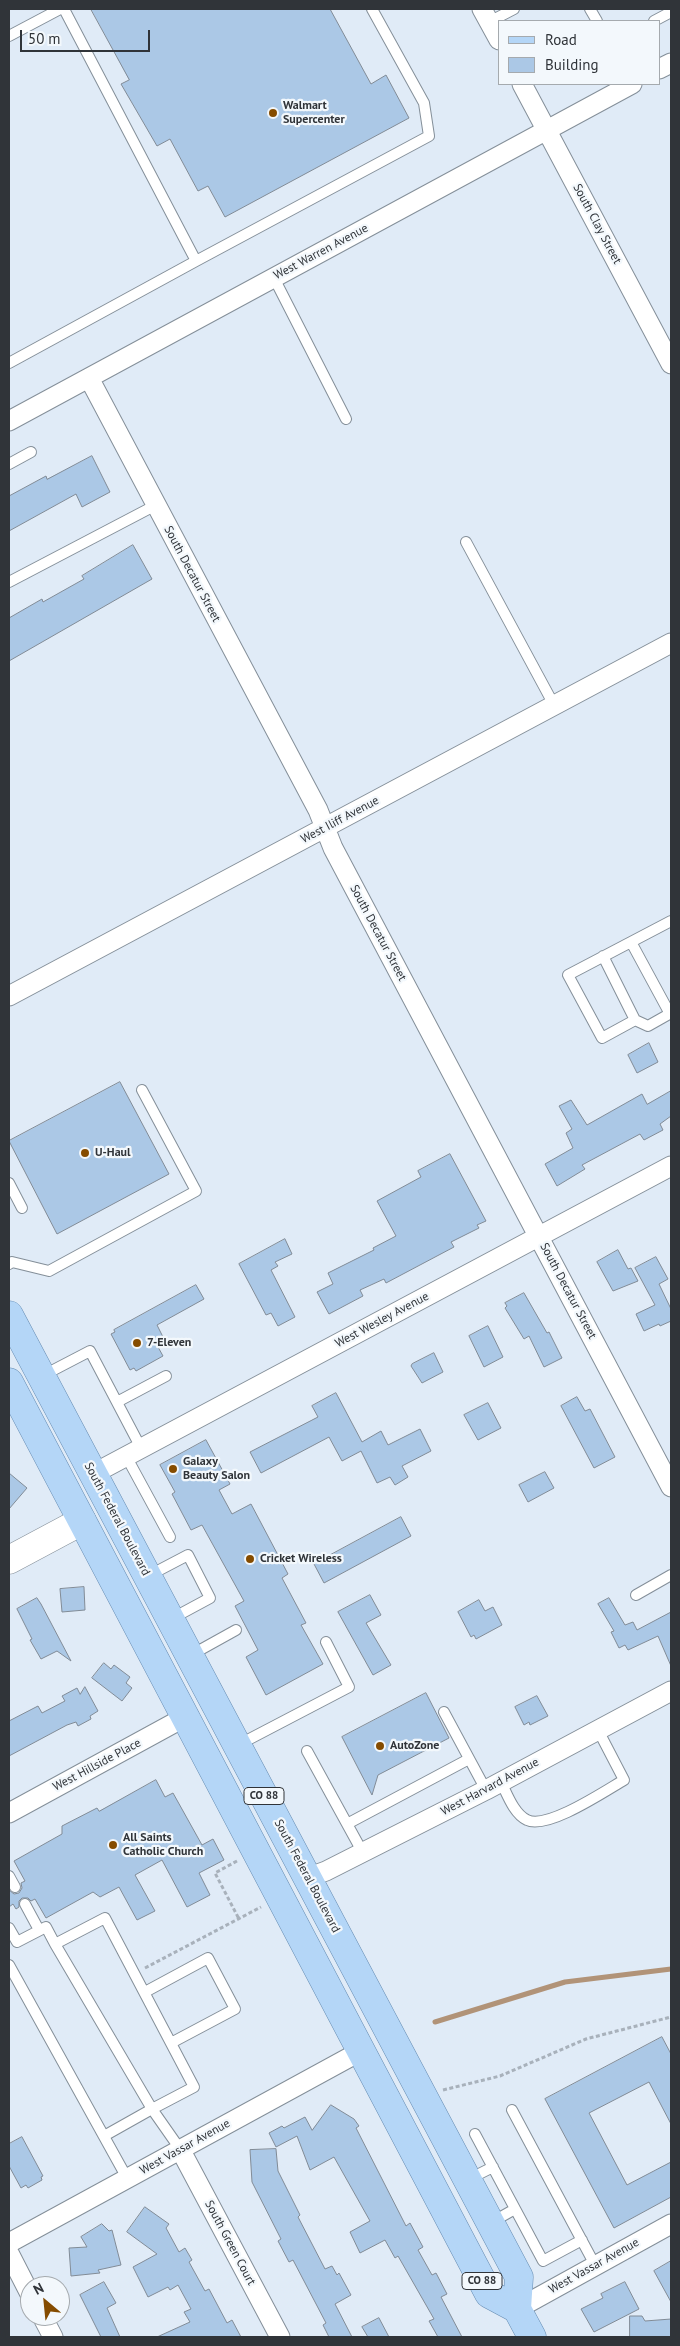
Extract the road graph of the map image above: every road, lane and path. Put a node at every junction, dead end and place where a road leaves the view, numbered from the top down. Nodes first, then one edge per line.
1 (60, 9) edge
2 (64, 9) edge
3 (372, 9) edge
4 (514, 9) edge
5 (590, 9) edge
6 (671, 12) edge
7 (486, 15) edge
8 (596, 20) edge
9 (656, 20) edge
10 (9, 36) edge
11 (498, 38) edge
12 (671, 63) edge
13 (660, 69) edge
14 (523, 85) edge
15 (630, 85) edge
16 (546, 130) junction
17 (196, 261) junction
18 (274, 278) junction
19 (9, 363) edge
20 (671, 364) edge
21 (89, 378) junction
22 (346, 419) dead end
23 (9, 421) edge
24 (31, 452) dead end
25 (9, 464) edge
26 (156, 505) junction
27 (466, 542) dead end
28 (9, 582) edge
29 (671, 643) edge
30 (554, 705) junction
31 (325, 828) junction
32 (671, 921) edge
33 (632, 942) junction
34 (603, 956) junction
35 (9, 996) edge
36 (671, 1013) edge
37 (635, 1020) junction
38 (142, 1090) dead end
39 (671, 1166) edge
40 (9, 1183) edge
41 (22, 1208) dead end
42 (539, 1237) junction
43 (9, 1264) edge
44 (9, 1315) edge
45 (9, 1355) edge
46 (41, 1376) junction
47 (166, 1376) dead end
48 (9, 1384) edge
49 (117, 1402) junction
50 (134, 1452) junction
51 (93, 1474) junction
52 (671, 1487) edge
53 (82, 1521) junction
54 (170, 1537) dead end
55 (9, 1560) edge
56 (147, 1576) junction
57 (671, 1576) edge
58 (636, 1595) dead end
59 (170, 1619) junction
60 (236, 1630) dead end
61 (326, 1642) dead end
62 (187, 1651) junction
63 (671, 1691) edge
64 (444, 1712) dead end
65 (185, 1717) junction
66 (598, 1730) junction
67 (237, 1745) junction
68 (308, 1751) dead end
69 (469, 1759) junction
70 (494, 1786) junction
71 (224, 1790) junction
72 (9, 1813) edge
73 (347, 1824) junction
74 (363, 1853) junction
75 (242, 1859) dead end
76 (9, 1876) edge
77 (307, 1878) junction
78 (15, 1887) dead end
79 (280, 1897) junction
80 (24, 1904) dead end
81 (239, 1919) junction
82 (9, 1928) edge
83 (39, 1930) junction
84 (13, 1944) edge
85 (56, 1944) junction
86 (9, 1965) edge
87 (135, 1973) junction
88 (145, 1992) junction
89 (671, 2017) edge
90 (171, 2043) junction
91 (361, 2051) junction
92 (440, 2091) dead end
93 (152, 2109) junction
94 (512, 2110) dead end
95 (475, 2134) dead end
96 (104, 2136) junction
97 (180, 2149) junction
98 (493, 2167) junction
99 (127, 2178) junction
100 (466, 2178) junction
101 (515, 2209) junction
102 (490, 2223) junction
103 (671, 2224) edge
104 (582, 2240) junction
105 (9, 2243) edge
106 (9, 2253) edge
107 (595, 2265) junction
108 (21, 2276) edge
109 (518, 2309) junction
110 (280, 2337) edge
111 (532, 2337) edge

1 - 10 lane
2 - 17 lane
3 - 17 lane
4 - 7 lane
5 - 8 lane
6 - 9 lane
7 - 11 street
12 - 13 street
14 - 16 street, South Clay Street
15 - 16 street, West Warren Avenue
16 - 18 street, West Warren Avenue
16 - 20 street, South Clay Street
17 - 19 lane
18 - 21 street, West Warren Avenue
18 - 22 lane
21 - 23 street, West Warren Avenue
21 - 26 street, South Decatur Street
24 - 25 lane
26 - 28 lane
26 - 31 street, South Decatur Street
27 - 30 lane
29 - 30 street, West Iliff Avenue
30 - 31 street, West Iliff Avenue
31 - 35 street, West Iliff Avenue
31 - 42 street, South Decatur Street
32 - 33 lane
33 - 34 lane
33 - 36 lane
34 - 37 lane
34 - 37 lane
36 - 37 lane
38 - 43 lane
39 - 42 street, West Wesley Avenue
40 - 41 lane
42 - 50 street, West Wesley Avenue
42 - 52 street, South Decatur Street
44 - 46 main road, South Federal Boulevard / CO 88
45 - 51 main road
46 - 49 lane
46 - 51 main road, South Federal Boulevard / CO 88
47 - 49 lane
48 - 53 main road, CO 88
49 - 50 lane
50 - 51 street, West Wesley Avenue
50 - 54 lane
51 - 56 main road, South Federal Boulevard / CO 88
53 - 55 street
53 - 62 main road
53 - 65 main road, CO 88
56 - 59 main road, South Federal Boulevard / CO 88
56 - 59 lane
57 - 58 lane
59 - 62 main road, South Federal Boulevard / CO 88
60 - 62 lane
61 - 67 lane
62 - 67 main road, South Federal Boulevard / CO 88
63 - 66 street, West Harvard Avenue
64 - 69 lane
65 - 71 main road, CO 88
65 - 72 street, West Hillside Place
66 - 70 street, West Harvard Avenue
66 - 70 lane
67 - 77 main road, South Federal Boulevard / CO 88
68 - 73 lane
69 - 70 lane
69 - 73 lane
70 - 74 street, West Harvard Avenue
71 - 77 main road
71 - 79 main road, CO 88
73 - 74 lane
74 - 77 street, West Harvard Avenue
75 - 81 path
76 - 78 lane
77 - 100 main road, South Federal Boulevard / CO 88
79 - 81 path
79 - 91 main road, CO 88
80 - 83 lane
81 - 87 path
82 - 84 lane
83 - 84 lane
83 - 85 lane
85 - 87 lane
85 - 93 lane
86 - 96 lane
87 - 88 lane
88 - 90 lane
88 - 90 lane
89 - 92 path
90 - 93 lane
91 - 97 street, West Vassar Avenue
91 - 100 main road
91 - 109 main road, CO 88
93 - 96 lane
93 - 97 lane
94 - 104 lane
95 - 98 lane
96 - 99 lane
97 - 99 street, West Vassar Avenue
97 - 110 street, South Green Court
98 - 100 lane
98 - 101 lane
99 - 105 street, West Vassar Avenue
100 - 102 main road, South Federal Boulevard / CO 88
101 - 102 lane
101 - 104 lane
102 - 109 main road, South Federal Boulevard / CO 88
103 - 107 street, West Vassar Avenue
104 - 107 lane
106 - 108 street
107 - 109 street, West Vassar Avenue
109 - 111 main road, South Federal Boulevard / CO 88

